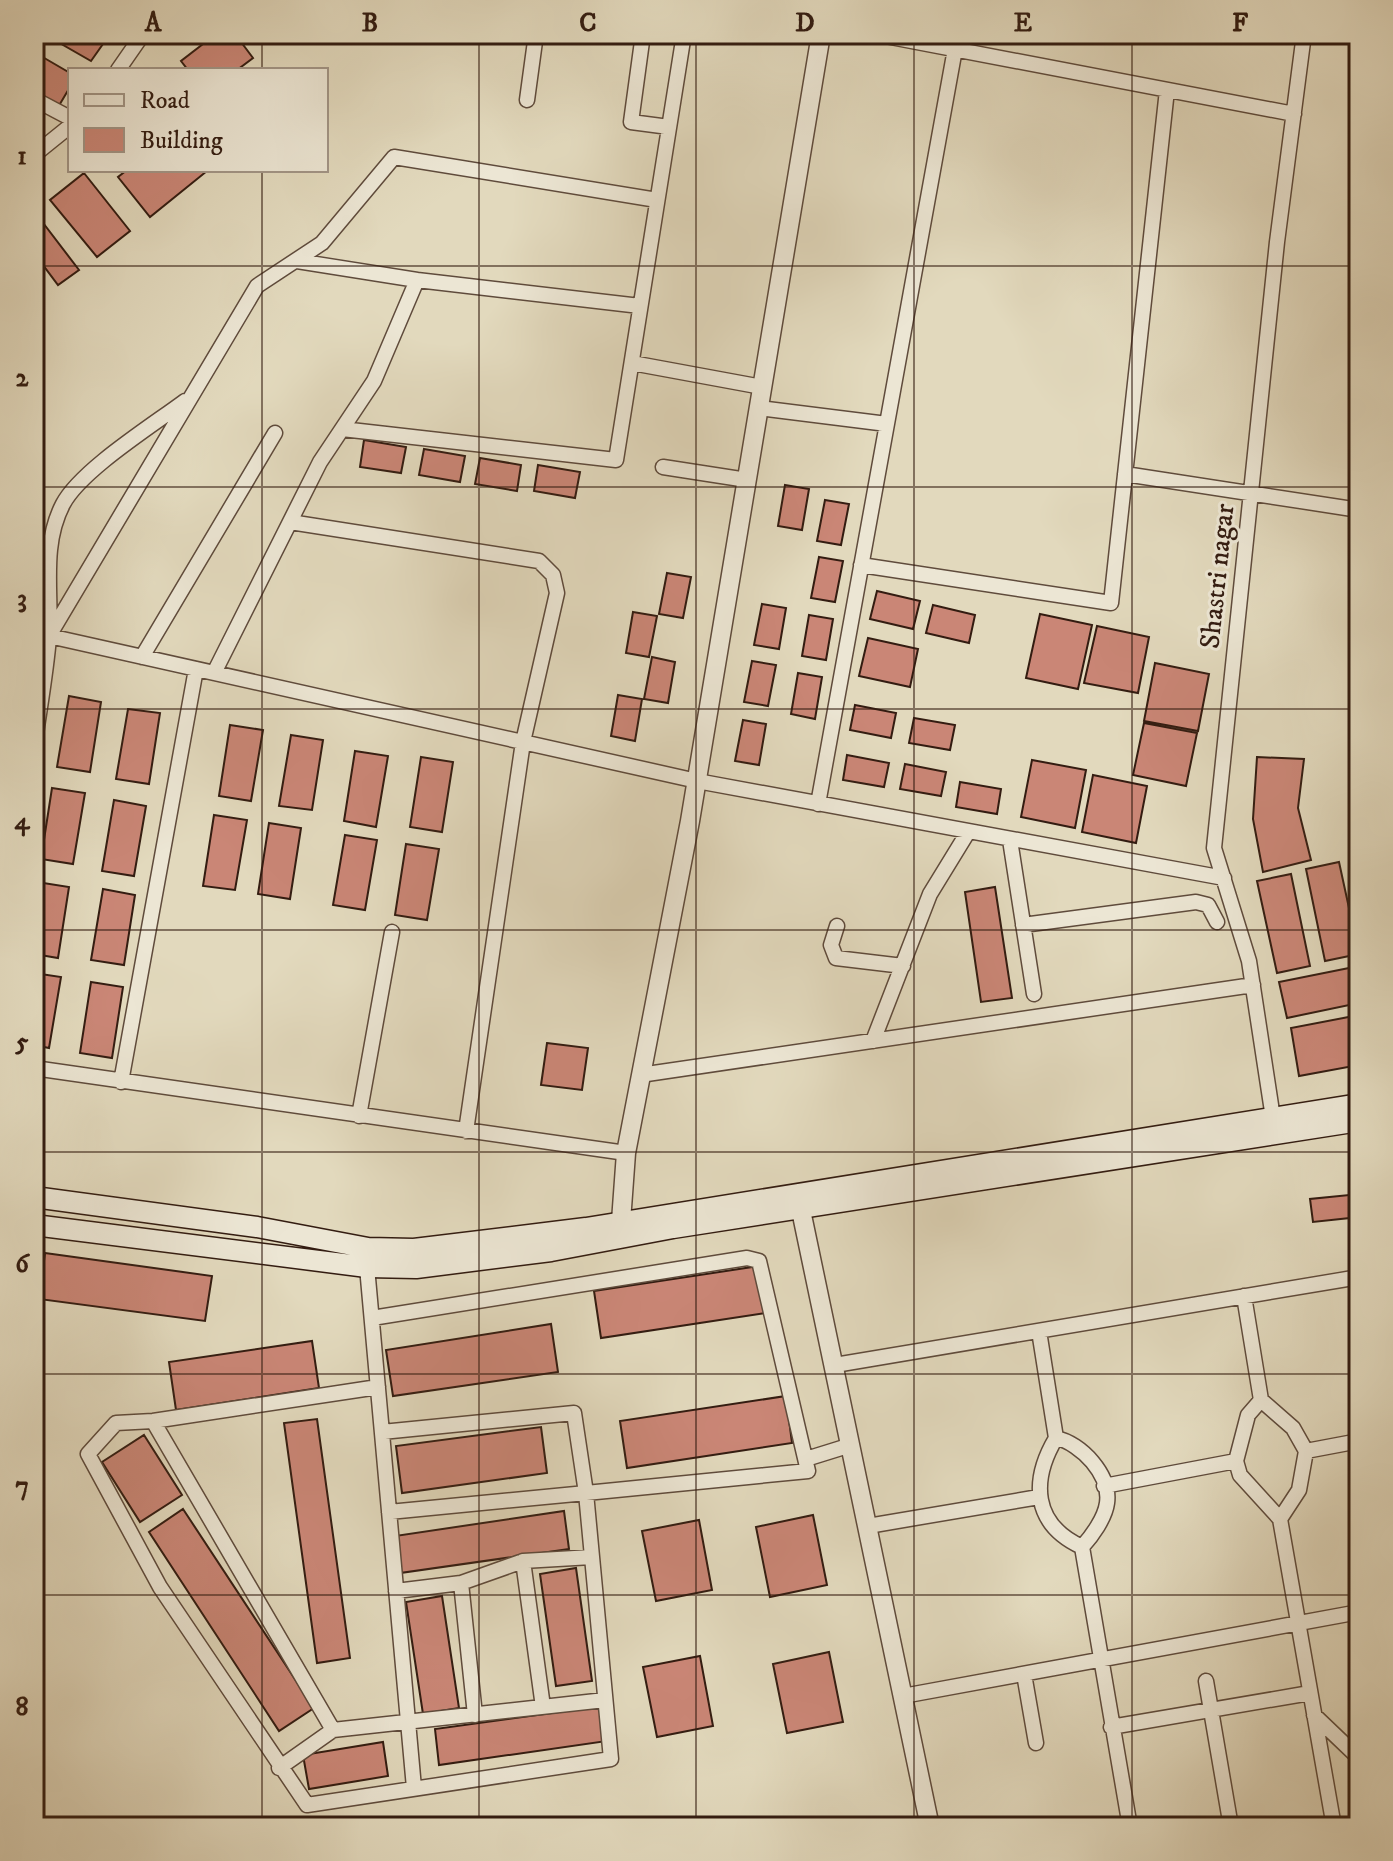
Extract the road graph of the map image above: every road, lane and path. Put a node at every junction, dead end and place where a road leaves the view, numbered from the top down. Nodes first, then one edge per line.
1 (143, 34) edge
2 (536, 34) edge
3 (643, 34) edge
4 (684, 34) edge
5 (821, 34) edge
6 (875, 34) edge
7 (1304, 34) edge
8 (955, 49) junction
9 (119, 68) edge
10 (1167, 90) junction
11 (34, 99) edge
12 (527, 100) dead end
13 (1294, 114) junction
14 (68, 117) edge
15 (669, 127) junction
16 (68, 128) edge
17 (34, 155) edge
18 (657, 200) junction
19 (297, 261) junction
20 (417, 280) junction
21 (640, 306) junction
22 (632, 363) junction
23 (762, 387) junction
24 (191, 396) junction
25 (759, 408) junction
26 (887, 424) junction
27 (342, 429) junction
28 (275, 433) dead end
29 (663, 467) dead end
30 (1125, 474) junction
31 (747, 480) junction
32 (1251, 491) junction
33 (1359, 510) edge
34 (290, 522) junction
35 (861, 565) junction
36 (49, 636) junction
37 (142, 657) junction
38 (196, 669) junction
39 (214, 673) junction
40 (1359, 720) edge
41 (1359, 738) edge
42 (523, 742) junction
43 (34, 748) edge
44 (697, 781) junction
45 (818, 804) junction
46 (968, 832) junction
47 (1010, 840) junction
48 (1224, 878) junction
49 (1217, 922) dead end
50 (1023, 925) junction
51 (837, 926) dead end
52 (392, 932) dead end
53 (903, 966) junction
54 (1253, 985) junction
55 (1034, 994) dead end
56 (873, 1041) junction
57 (34, 1068) edge
58 (640, 1075) junction
59 (121, 1082) junction
60 (1359, 1104) edge
61 (359, 1116) junction
62 (1273, 1118) junction
63 (1359, 1121) edge
64 (466, 1131) junction
65 (626, 1153) junction
66 (34, 1197) edge
67 (800, 1202) junction
68 (34, 1225) edge
69 (620, 1230) junction
70 (367, 1267) junction
71 (1359, 1277) edge
72 (1244, 1296) junction
73 (372, 1318) junction
74 (1039, 1331) junction
75 (835, 1365) junction
76 (378, 1387) junction
77 (1261, 1400) junction
78 (153, 1421) junction
79 (382, 1432) junction
80 (1056, 1438) junction
81 (1359, 1441) edge
82 (851, 1445) junction
83 (1306, 1451) junction
84 (806, 1459) junction
85 (1236, 1461) junction
86 (1104, 1486) junction
87 (586, 1493) junction
88 (1039, 1497) junction
89 (389, 1512) junction
90 (1280, 1519) junction
91 (868, 1526) junction
92 (1082, 1547) junction
93 (592, 1557) junction
94 (523, 1561) junction
95 (461, 1583) junction
96 (396, 1591) junction
97 (1359, 1612) edge
98 (1297, 1623) junction
99 (1102, 1660) junction
100 (1024, 1674) junction
101 (1206, 1681) dead end
102 (1310, 1693) junction
103 (903, 1696) junction
104 (605, 1700) junction
105 (543, 1707) junction
106 (1210, 1708) junction
107 (475, 1715) junction
108 (1314, 1715) junction
109 (408, 1722) junction
110 (1111, 1727) junction
111 (333, 1730) junction
112 (1036, 1743) dead end
113 (1359, 1758) edge
114 (279, 1768) junction
115 (414, 1788) junction
116 (930, 1827) edge
117 (1130, 1827) edge
118 (1231, 1827) edge
119 (1334, 1827) edge

1 - 9 street
2 - 12 street
3 - 15 street
4 - 15 street
5 - 23 street
6 - 8 street
7 - 13 street, Shastri nagar
8 - 10 street
8 - 26 street
10 - 13 street
10 - 30 street
11 - 14 street
13 - 32 street, Shastri nagar
15 - 18 street
16 - 17 street
18 - 19 street
18 - 21 street
19 - 20 street
19 - 24 street
20 - 21 street
20 - 27 street
21 - 22 street
22 - 23 street
22 - 27 street
23 - 25 street
24 - 36 street
24 - 36 street
25 - 26 street
25 - 31 street
26 - 35 street
27 - 34 street
28 - 37 street
29 - 31 street
30 - 32 street
30 - 35 street
31 - 44 street
32 - 33 street
32 - 48 street, Shastri nagar
34 - 39 street
34 - 42 street
35 - 45 street
36 - 37 street
36 - 43 street
37 - 38 street
38 - 39 street
38 - 59 street
39 - 42 street
40 - 41 street
42 - 44 street
42 - 64 street
44 - 45 street
44 - 58 street
45 - 46 street
46 - 47 street
46 - 53 street
47 - 48 street
47 - 50 street
48 - 54 street, Shastri nagar
49 - 50 street
50 - 55 street
51 - 53 street
52 - 61 street
53 - 56 street
54 - 56 street
54 - 62 street, Shastri nagar
56 - 58 street
57 - 59 street
58 - 65 street
59 - 61 street
60 - 62 main road
61 - 64 street
62 - 67 main road
63 - 67 main road
64 - 65 street
65 - 69 street
66 - 69 main road
67 - 69 main road
67 - 75 street
68 - 70 main road
69 - 70 main road
70 - 73 street
71 - 72 street
72 - 74 street
72 - 77 street
73 - 76 street
73 - 84 street
74 - 75 street
74 - 80 street
75 - 82 street
76 - 78 street
76 - 79 street
77 - 83 street
77 - 85 street
78 - 111 street
78 - 114 street
79 - 87 street
79 - 89 street
80 - 86 street
80 - 88 street
81 - 83 street
82 - 84 street
82 - 91 street
83 - 90 street
84 - 87 street
85 - 86 street
85 - 90 street
86 - 92 street
87 - 89 street
87 - 93 street
88 - 91 street
88 - 92 street
89 - 96 street
90 - 98 street
91 - 103 street
92 - 99 street
93 - 94 street
93 - 104 street
94 - 95 street
94 - 105 street
95 - 96 street
95 - 107 street
96 - 109 street
97 - 98 street
98 - 99 street
98 - 102 street
99 - 100 street
99 - 110 street
100 - 103 street
100 - 112 street
101 - 106 street
102 - 106 street
102 - 108 street
103 - 116 street
104 - 105 street
104 - 115 street
105 - 107 street
106 - 110 street
106 - 118 street
107 - 109 street
108 - 113 street
108 - 119 street
109 - 111 street
109 - 115 street
110 - 117 street
111 - 114 street
114 - 115 street

